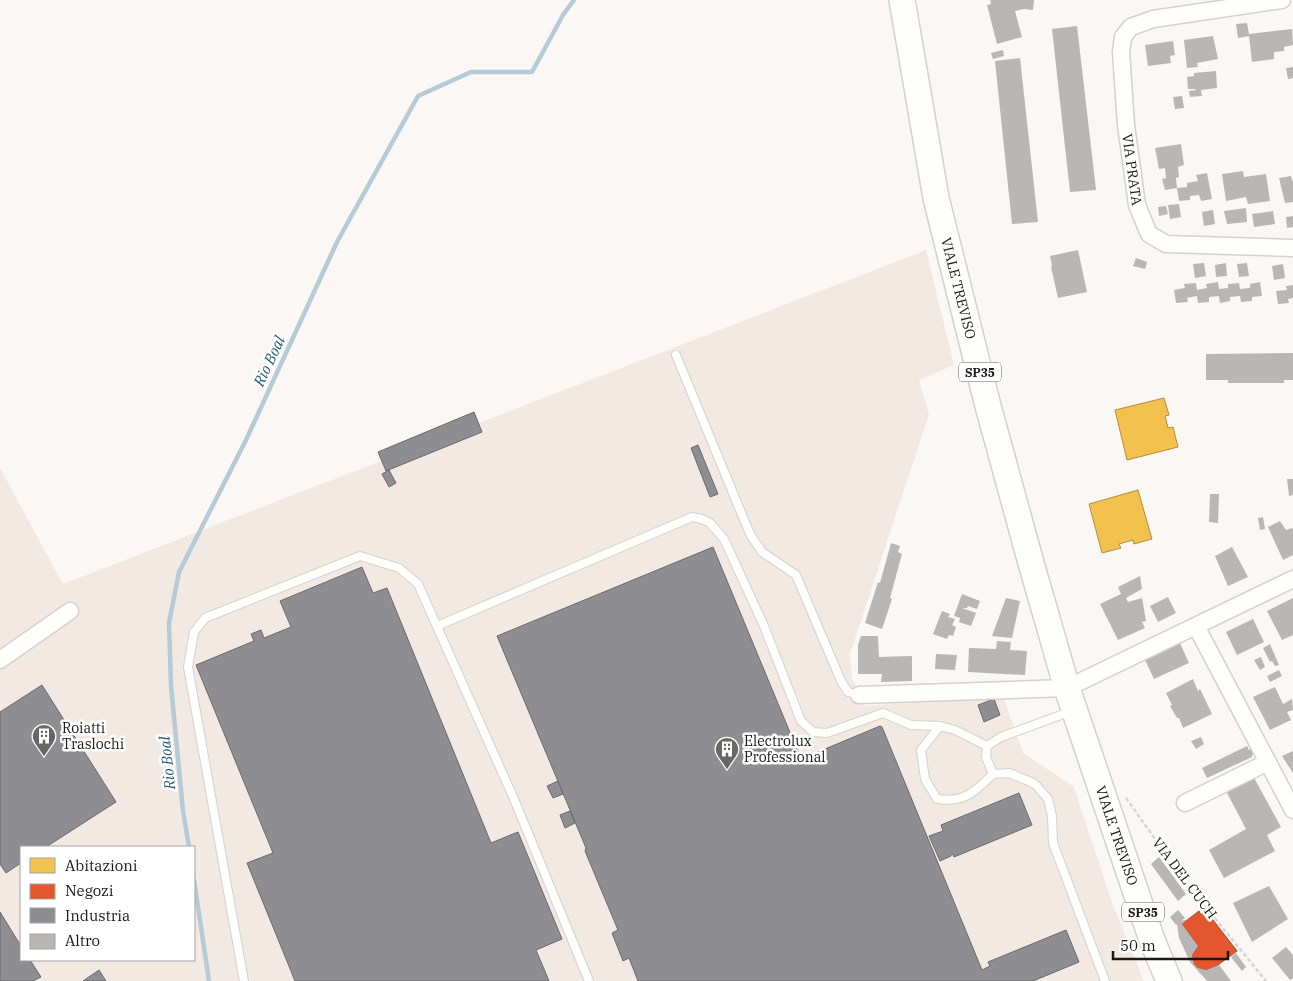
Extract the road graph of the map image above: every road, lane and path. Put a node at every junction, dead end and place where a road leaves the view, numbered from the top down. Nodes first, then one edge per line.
1 (902, 0) edge
2 (1282, 0) edge
3 (1196, 7) edge
4 (1293, 248) edge
5 (676, 355) dead end
6 (1293, 579) edge
7 (70, 611) dead end
8 (437, 626) junction
9 (1196, 626) junction
10 (0, 660) edge
11 (859, 694) joint
12 (1071, 699) junction
13 (940, 726) junction
14 (988, 746) junction
15 (1268, 762) junction
16 (993, 774) junction
17 (1101, 788) junction
18 (1185, 803) dead end
19 (1293, 810) edge
20 (244, 981) edge
21 (590, 981) edge
22 (1106, 981) edge
23 (1169, 981) edge
24 (1266, 981) edge

1 - 12 main road, VIALE TREVISO / SP35
2 - 3 street, VIA PRATA
3 - 4 street, VIA PRATA
5 - 11 lane
6 - 9 street
7 - 10 street
8 - 13 lane
8 - 20 lane
8 - 21 lane
9 - 12 street
9 - 15 street
11 - 12 street
12 - 14 lane
12 - 17 main road, VIALE TREVISO / SP35
13 - 14 lane
13 - 16 lane
14 - 16 lane
15 - 18 street
15 - 19 street
16 - 22 lane
17 - 23 main road, VIALE TREVISO / SP35
17 - 24 path, VIA DEL CUCH

